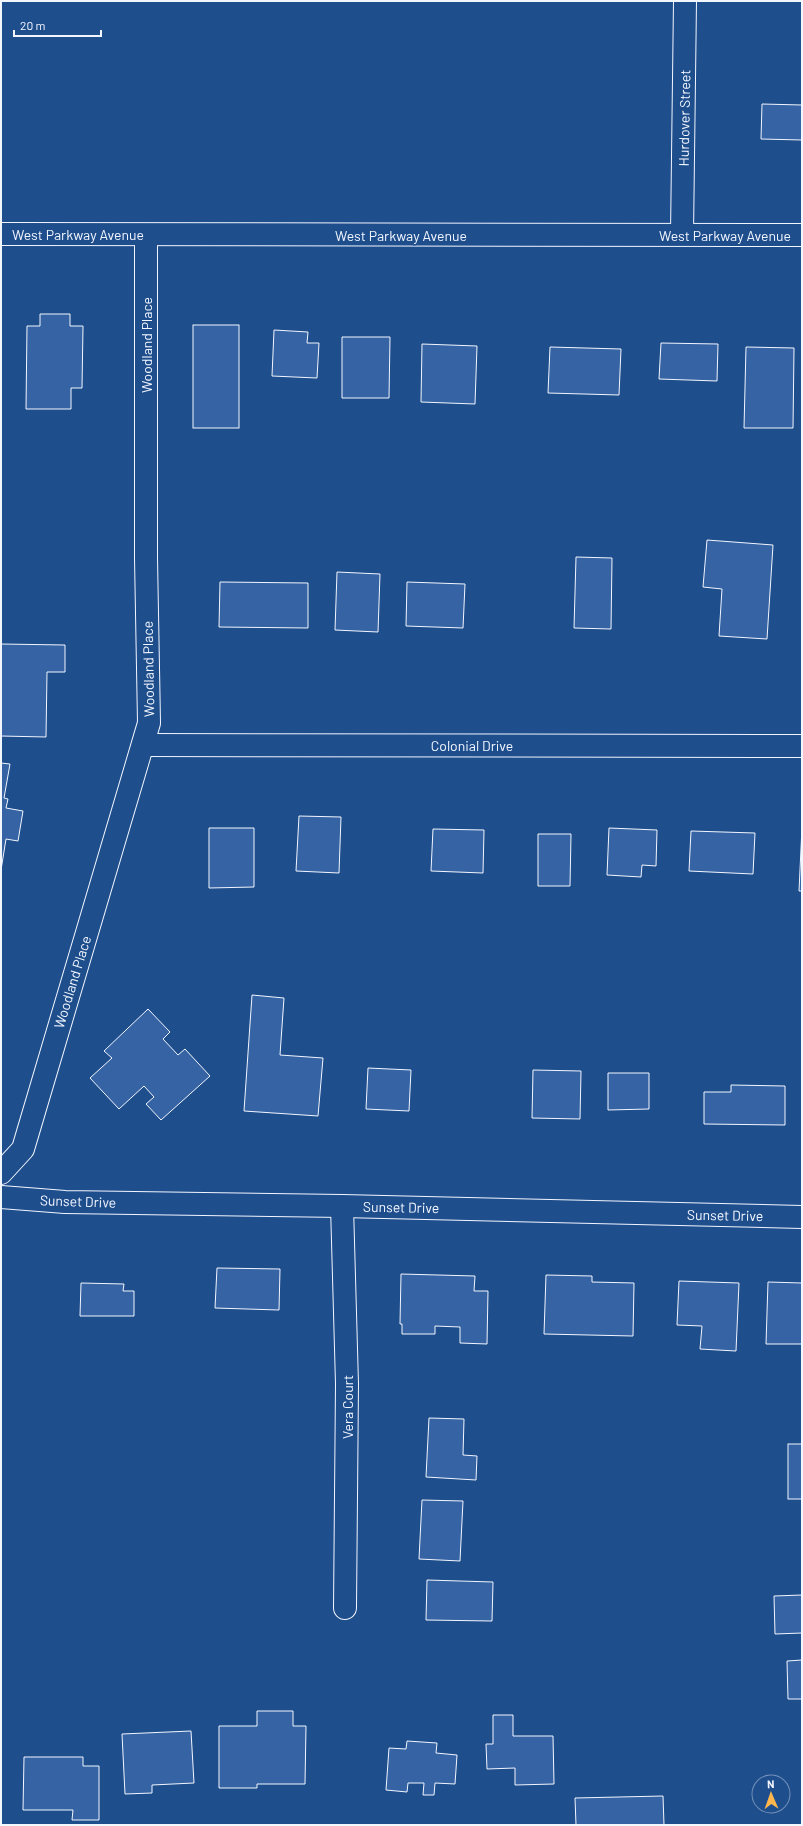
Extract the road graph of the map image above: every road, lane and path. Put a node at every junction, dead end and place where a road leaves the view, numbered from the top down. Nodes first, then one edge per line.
1 (685, 1) edge
2 (1, 234) edge
3 (682, 234) junction
4 (146, 235) junction
5 (802, 235) edge
6 (143, 745) junction
7 (802, 746) edge
8 (1, 1173) edge
9 (1, 1197) edge
10 (342, 1206) junction
11 (802, 1217) edge
12 (345, 1608) dead end

1 - 3 street, Hurdover Street
2 - 4 street, West Parkway Avenue
3 - 4 street, West Parkway Avenue
3 - 5 street, West Parkway Avenue
4 - 6 street, Woodland Place
6 - 7 street, Colonial Drive
6 - 8 street, Woodland Place
9 - 10 street, Sunset Drive
10 - 11 street, Sunset Drive
10 - 12 street, Vera Court

